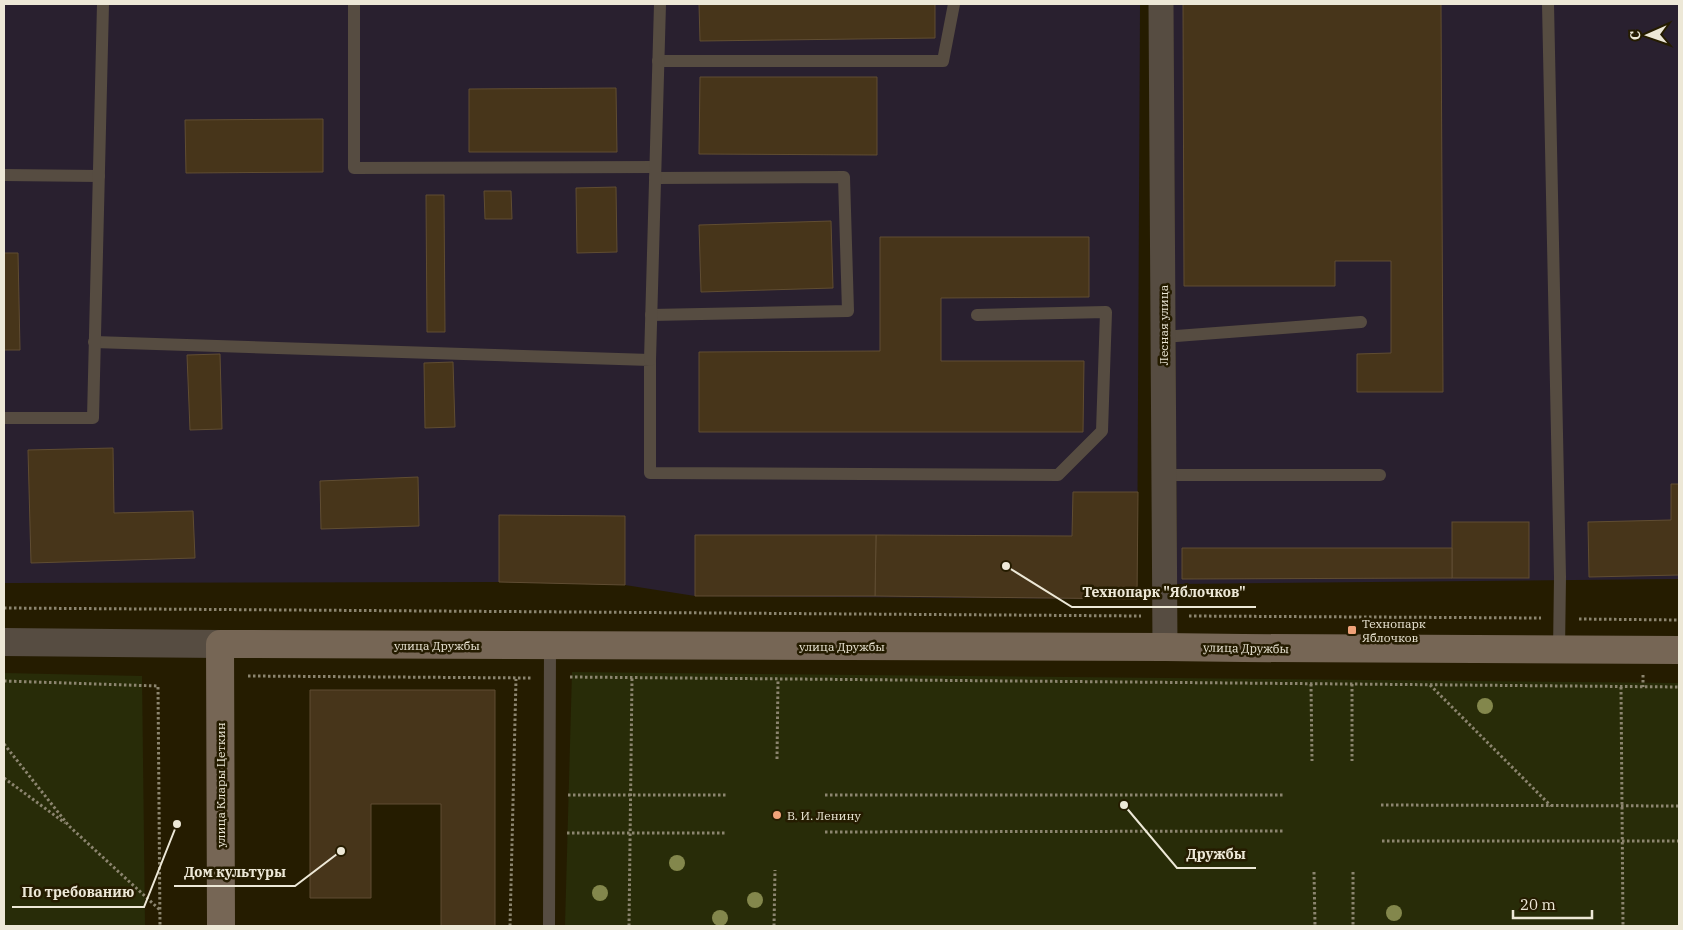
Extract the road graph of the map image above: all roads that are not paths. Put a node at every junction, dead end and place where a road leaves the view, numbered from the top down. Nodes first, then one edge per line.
1 (103, 4) edge
2 (354, 4) edge
3 (660, 4) edge
4 (954, 4) edge
5 (1161, 4) edge
6 (1548, 4) edge
7 (658, 61) junction
8 (655, 173) junction
9 (4, 175) edge
10 (99, 176) junction
11 (651, 315) junction
12 (977, 315) dead end
13 (1362, 322) dead end
14 (1163, 337) junction
15 (94, 342) junction
16 (650, 360) junction
17 (4, 418) edge
18 (1380, 475) dead end
19 (1164, 476) junction
20 (4, 642) edge
21 (220, 644) junction
22 (550, 646) junction
23 (1165, 647) junction
24 (1560, 650) junction
25 (1679, 650) edge
26 (221, 926) edge
27 (549, 926) edge

1 - 10 lane
2 - 8 lane
3 - 7 lane
4 - 7 lane
5 - 14 street, Лесная улица
6 - 24 lane
7 - 8 lane
8 - 11 lane
8 - 11 lane
9 - 10 lane
10 - 15 lane
11 - 16 lane
12 - 16 lane
13 - 14 lane
14 - 19 street, Лесная улица
15 - 16 lane
15 - 17 lane
18 - 19 lane
19 - 23 street, Лесная улица
20 - 21 street, улица Дружбы
21 - 22 main road, улица Дружбы
21 - 26 main road, улица Клары Цеткин
22 - 23 main road, улица Дружбы
22 - 27 lane
23 - 24 main road, улица Дружбы
24 - 25 main road, улица Дружбы

